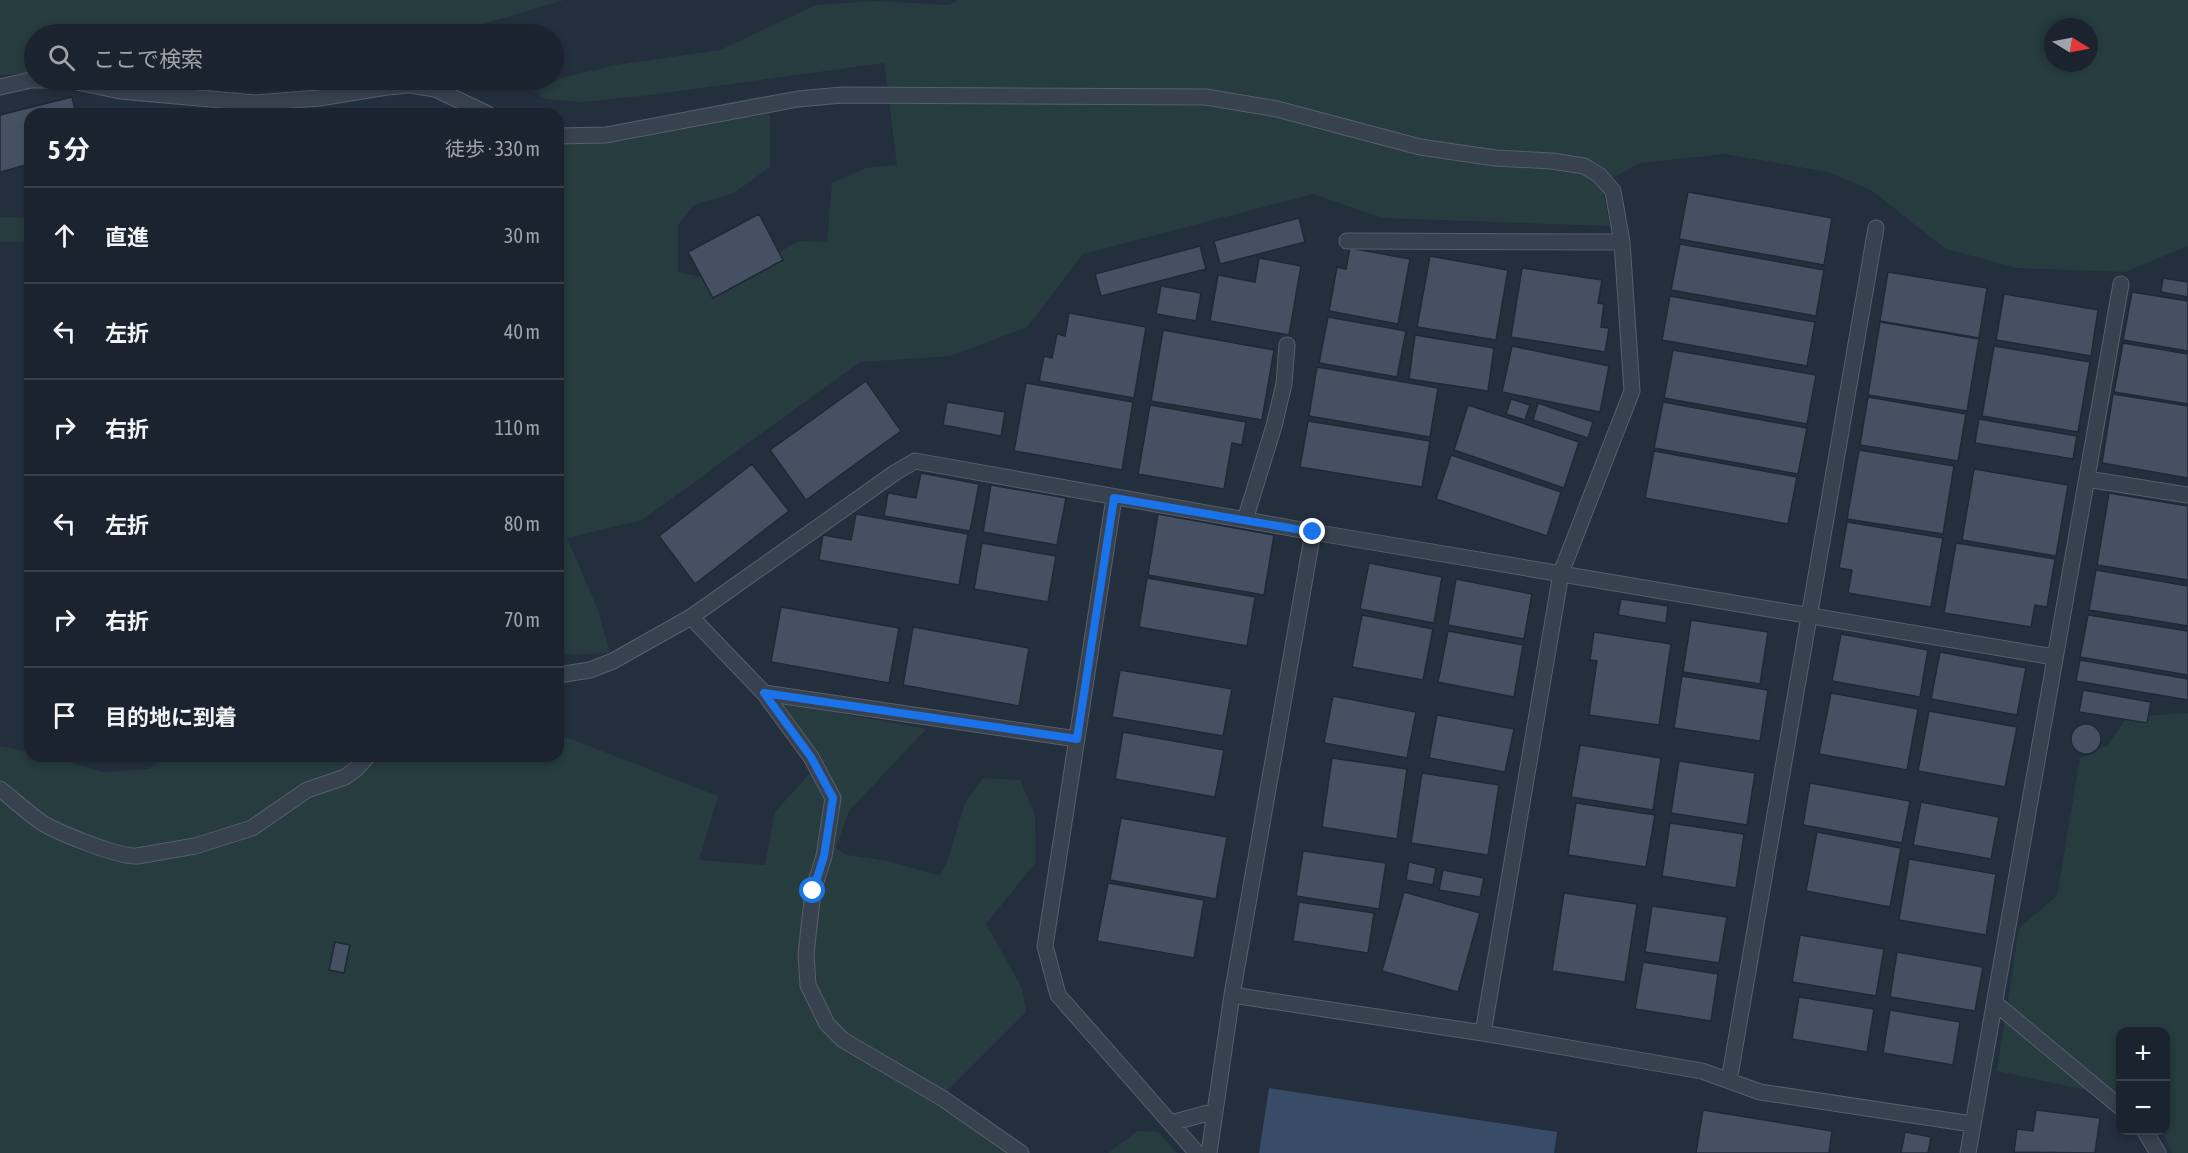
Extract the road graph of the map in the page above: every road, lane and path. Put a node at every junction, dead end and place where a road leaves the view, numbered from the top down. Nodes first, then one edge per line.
1 (24, 82) edge
2 (0, 87) edge
3 (115, 90) edge
4 (368, 90) edge
5 (437, 90) edge
6 (475, 108) edge
7 (564, 136) edge
8 (1876, 228) dead end
9 (1347, 241) dead end
10 (1622, 242) junction
11 (2121, 284) dead end
12 (1287, 345) dead end
13 (2087, 480) junction
14 (2188, 495) edge
15 (1114, 498) junction
16 (1245, 520) junction
17 (1313, 532) junction
18 (1561, 573) junction
19 (1811, 616) junction
20 (691, 617) junction
21 (2054, 657) junction
22 (564, 674) edge
23 (764, 693) junction
24 (1077, 739) junction
25 (363, 762) edge
26 (0, 789) edge
27 (1232, 995) junction
28 (1995, 1003) junction
29 (1483, 1033) junction
30 (1729, 1081) junction
31 (2116, 1103) edge
32 (1215, 1111) junction
33 (1171, 1123) junction
34 (1972, 1124) junction
35 (2147, 1135) edge
36 (1021, 1153) edge
37 (1197, 1153) edge
38 (1209, 1153) edge
39 (1968, 1153) edge
40 (2158, 1153) edge

1 - 2 street
3 - 4 street
5 - 6 street
7 - 10 street
8 - 19 street
9 - 10 street
10 - 18 street
11 - 13 street
12 - 16 street
13 - 14 street
13 - 21 street
15 - 16 street
15 - 20 street
15 - 24 street
16 - 17 street
17 - 18 street
17 - 27 street
18 - 19 street
18 - 29 street
19 - 21 street
19 - 30 street
20 - 22 street
20 - 23 street
21 - 28 street
23 - 24 street
23 - 36 street
24 - 33 street
25 - 26 street
27 - 29 street
27 - 32 street
28 - 31 street
28 - 34 street
29 - 30 street
30 - 34 street
32 - 33 street
32 - 38 street
33 - 37 street
34 - 39 street
35 - 40 street

